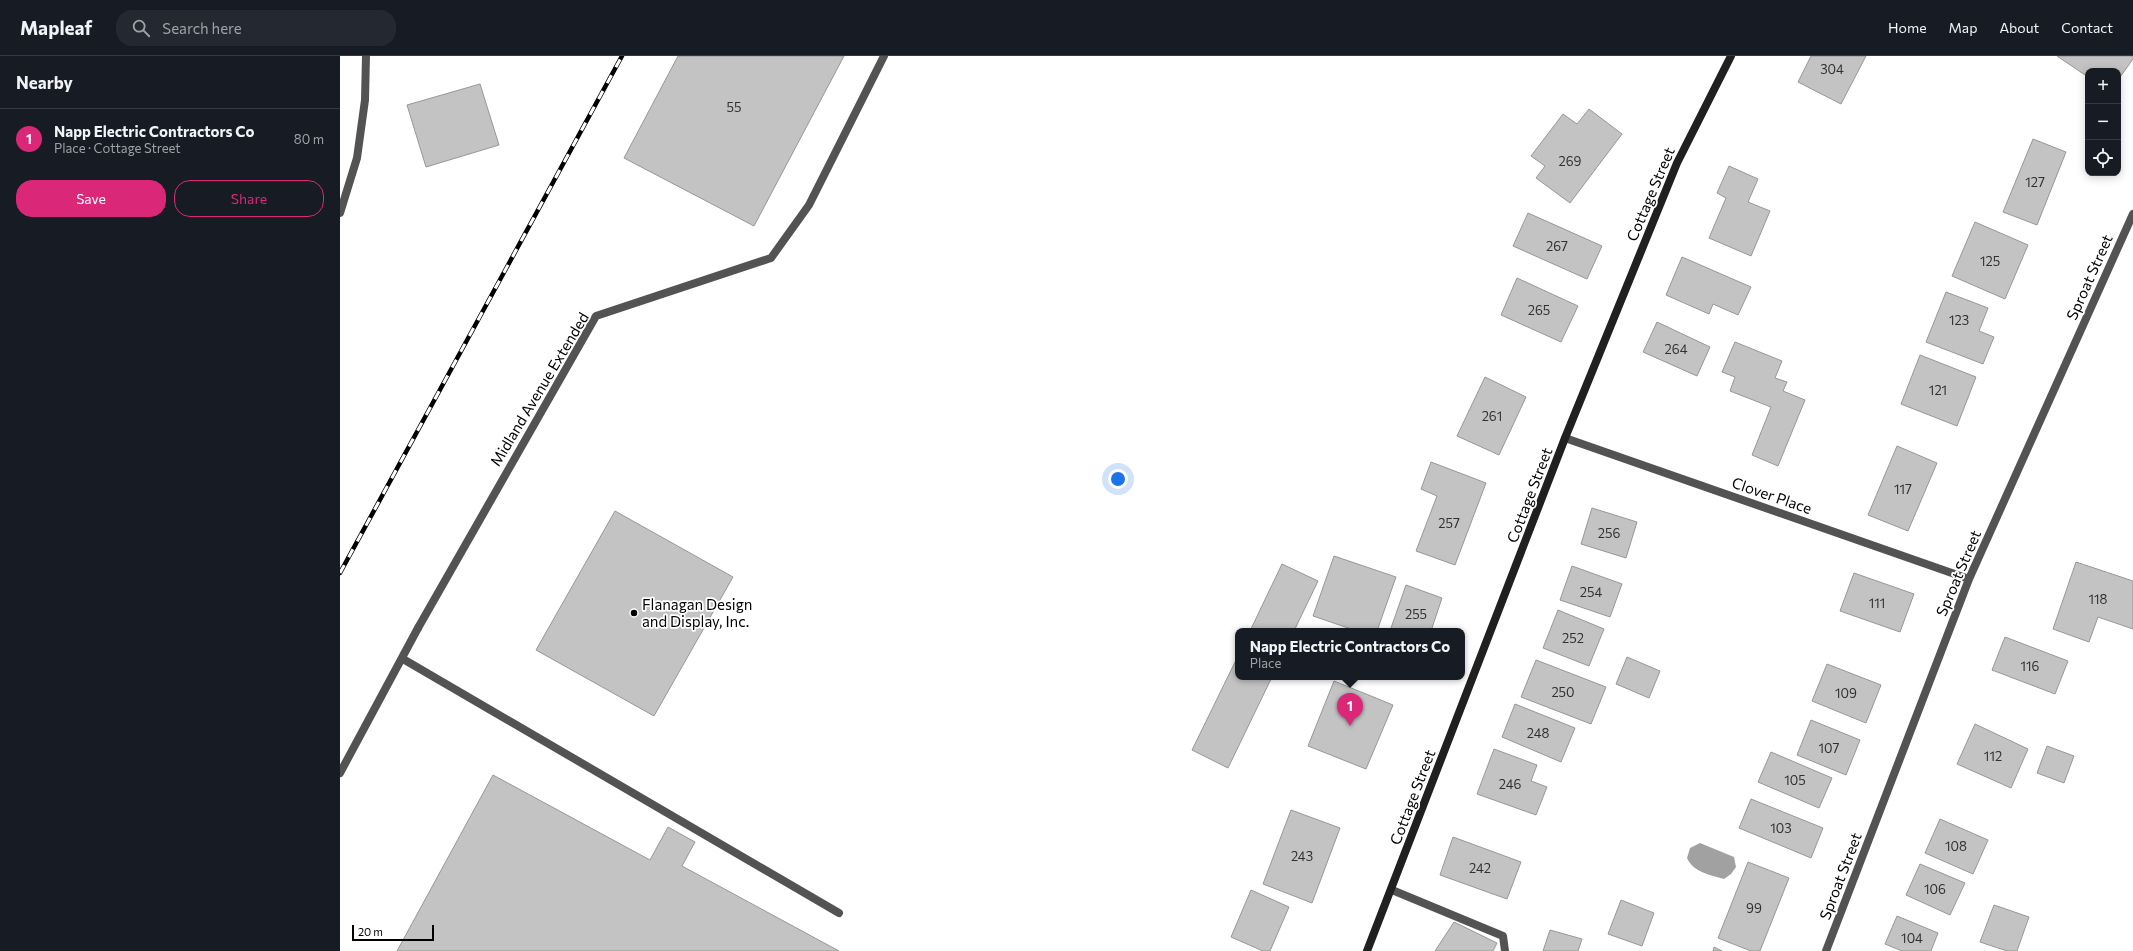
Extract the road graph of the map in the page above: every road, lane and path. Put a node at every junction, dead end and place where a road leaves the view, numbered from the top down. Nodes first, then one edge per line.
1 (366, 56) edge
2 (884, 56) edge
3 (1732, 56) edge
4 (340, 213) edge
5 (2133, 214) edge
6 (1565, 438) junction
7 (1969, 579) junction
8 (403, 659) junction
9 (340, 773) edge
10 (1392, 890) junction
11 (839, 913) dead end
12 (1367, 951) edge
13 (1505, 951) edge
14 (1826, 951) edge

1 - 4 street
2 - 8 street, Midland Avenue Extended
3 - 6 street, Cottage Street
5 - 7 street, Sproat Street
6 - 7 street, Clover Place
6 - 10 street, Cottage Street
7 - 14 street, Sproat Street
8 - 9 street, Midland Avenue Extended
8 - 11 street
10 - 12 street, Cottage Street
10 - 13 street

